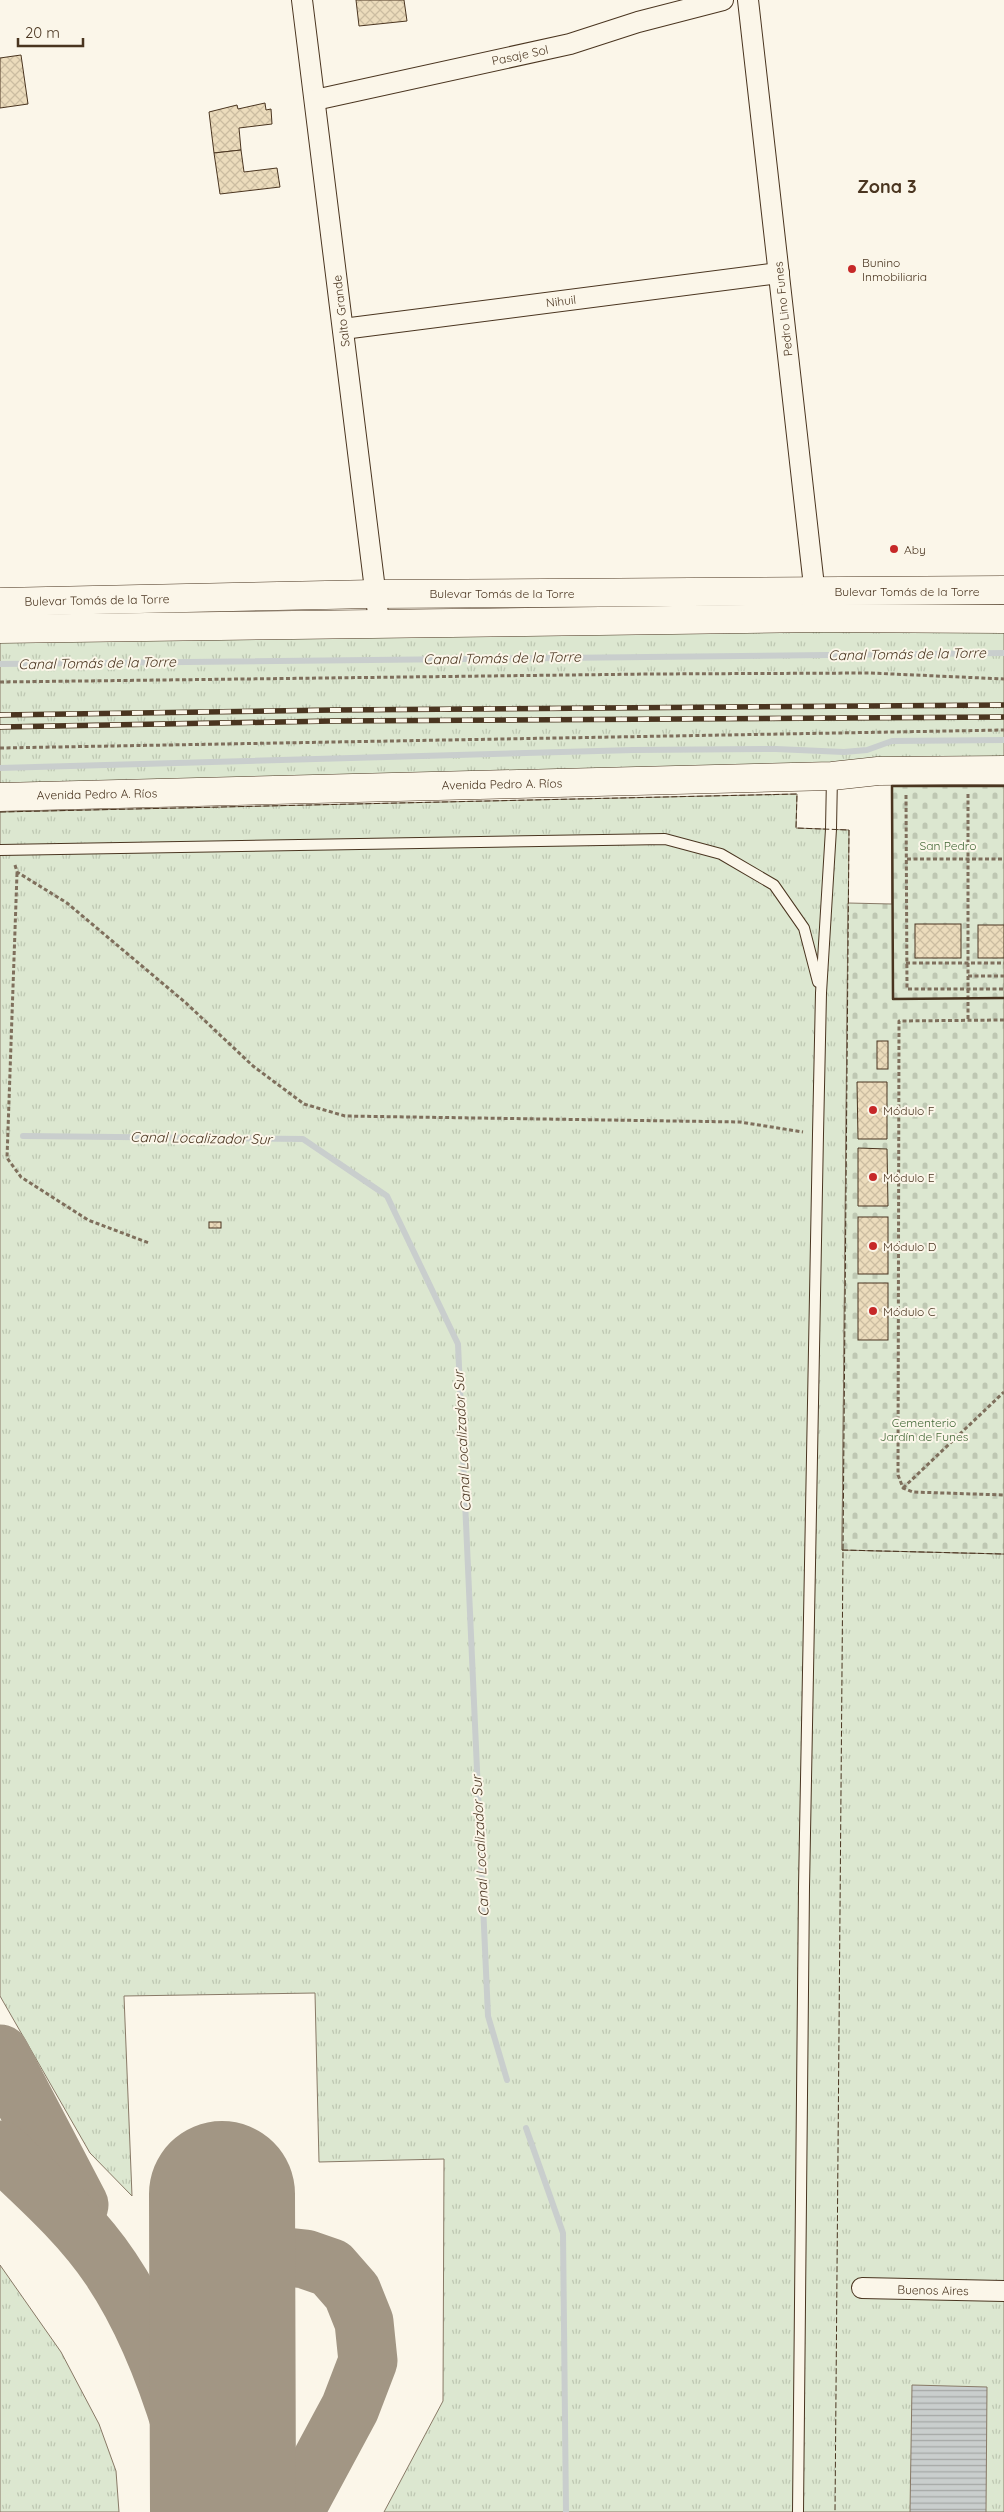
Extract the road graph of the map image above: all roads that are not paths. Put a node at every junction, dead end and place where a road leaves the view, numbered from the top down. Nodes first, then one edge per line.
1 (302, 0) edge
2 (723, 0) edge
3 (748, 0) edge
4 (315, 100) junction
5 (779, 273) junction
6 (344, 329) junction
7 (1004, 590) edge
8 (374, 594) junction
9 (0, 602) edge
10 (816, 605) junction
11 (1004, 618) edge
12 (378, 622) junction
13 (0, 629) edge
14 (1004, 770) edge
15 (832, 776) junction
16 (0, 797) edge
17 (0, 850) edge
18 (821, 993) junction
19 (862, 2288) dead end
20 (1004, 2291) edge
21 (798, 2512) edge

1 - 4 street, Salto Grande
2 - 4 street, Pasaje Sol
3 - 5 street, Pedro Lino Funes
4 - 6 street, Salto Grande
5 - 6 street, Nihuil
5 - 10 street, Pedro Lino Funes
6 - 8 street, Salto Grande
7 - 10 street, Bulevar Tomás de la Torre
8 - 9 street, Bulevar Tomás de la Torre
8 - 10 street, Bulevar Tomás de la Torre
8 - 12 street, Salto Grande
10 - 11 street, Bulevar Tomás de la Torre
10 - 12 street, Bulevar Tomás de la Torre
12 - 13 street, Bulevar Tomás de la Torre
14 - 15 street, Avenida Pedro A. Ríos
15 - 16 street, Avenida Pedro A. Ríos
15 - 18 lane
17 - 18 lane
18 - 21 lane
19 - 20 street, Buenos Aires

